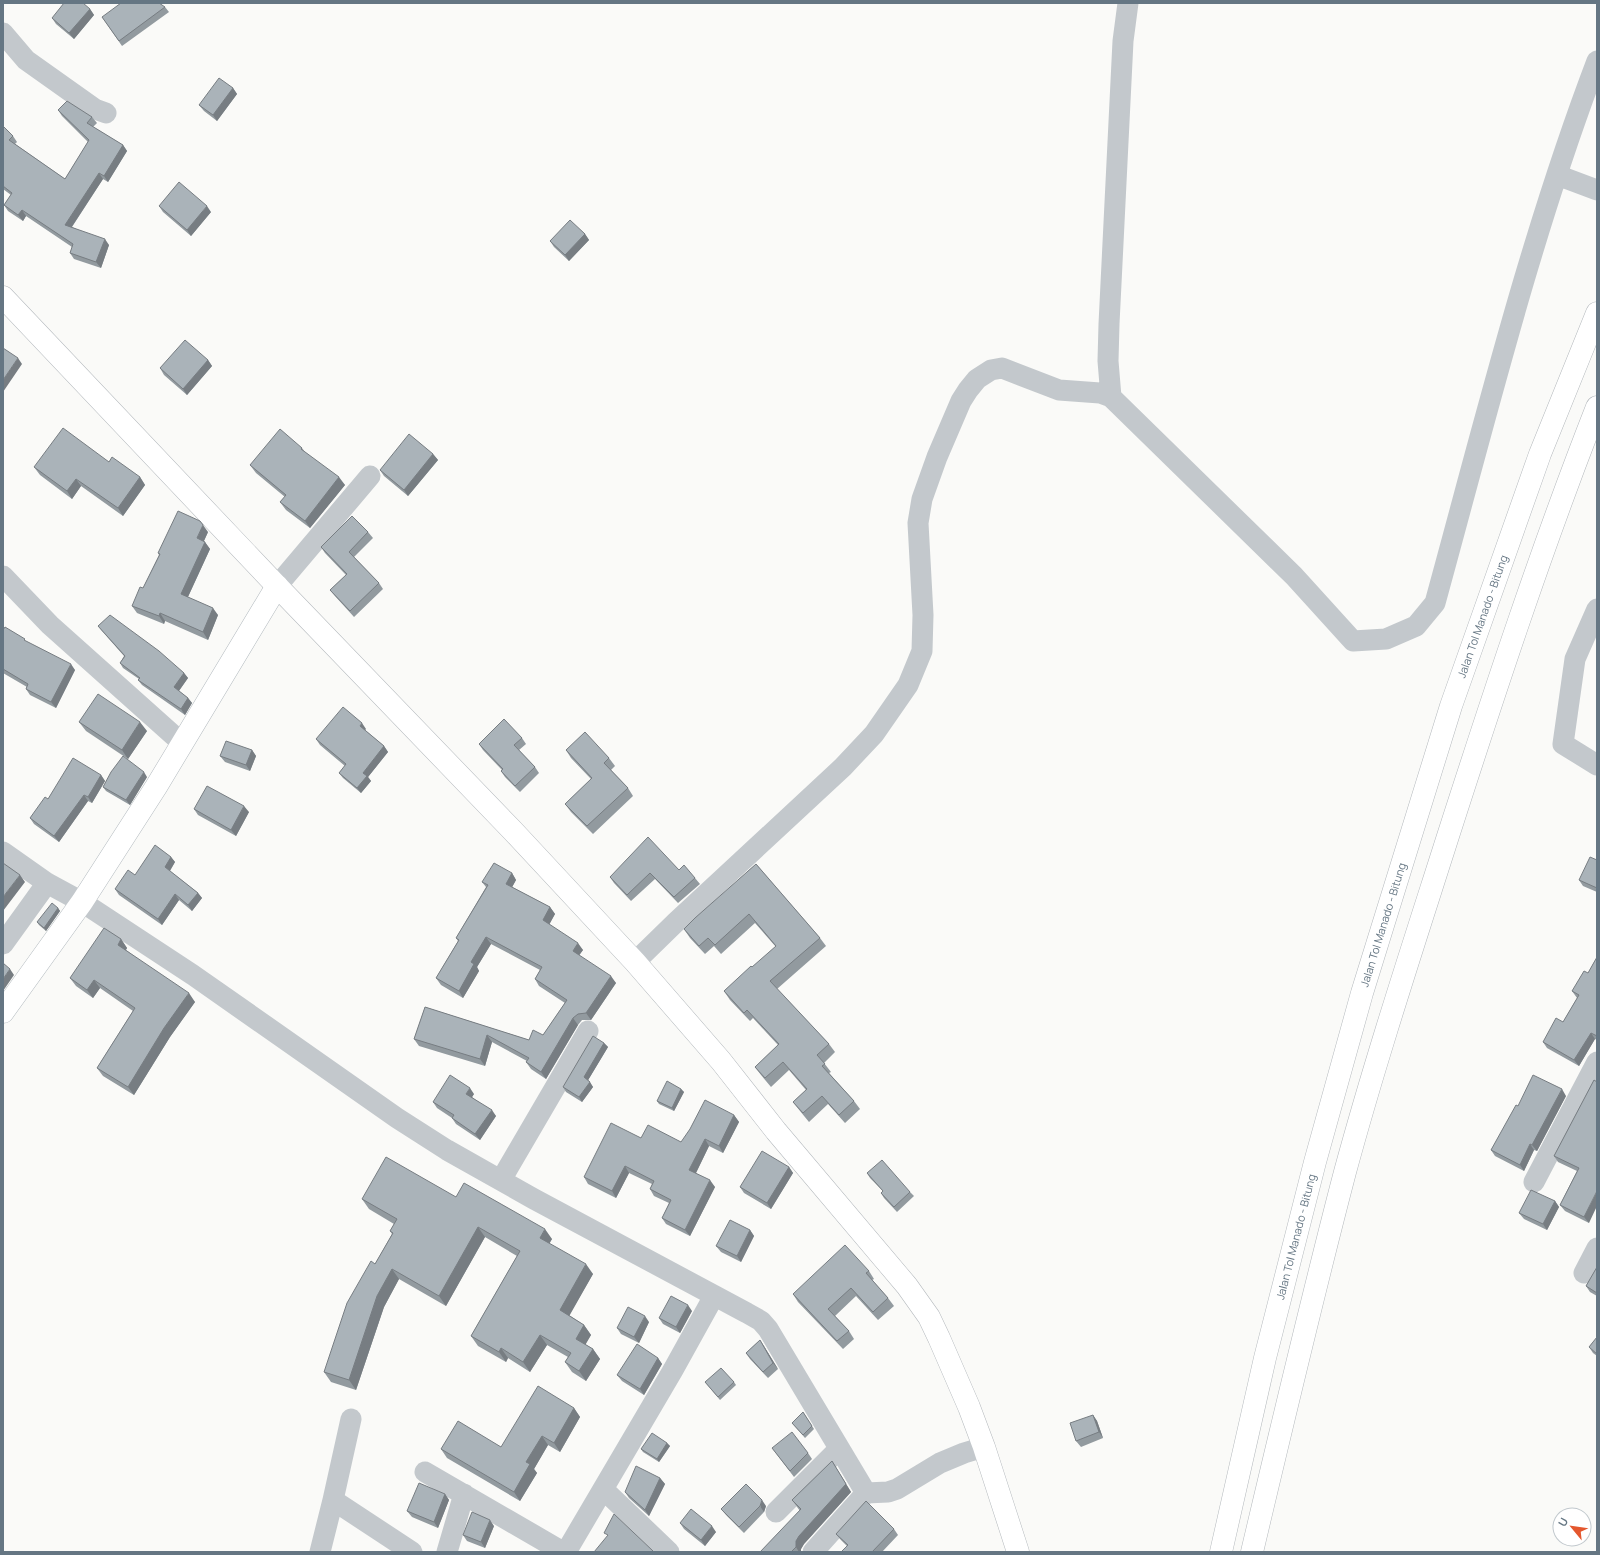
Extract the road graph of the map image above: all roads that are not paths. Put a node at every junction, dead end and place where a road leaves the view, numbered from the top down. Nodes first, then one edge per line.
1 (1128, 3) edge
2 (3, 33) edge
3 (1597, 61) edge
4 (106, 113) dead end
5 (1557, 176) junction
6 (1597, 190) edge
7 (3, 297) edge
8 (1597, 313) edge
9 (1111, 397) junction
10 (1597, 407) edge
11 (370, 476) dead end
12 (3, 576) edge
13 (277, 586) junction
14 (1597, 609) edge
15 (182, 743) junction
16 (1597, 765) edge
17 (3, 852) edge
18 (47, 883) junction
19 (82, 902) junction
20 (3, 944) edge
21 (635, 962) junction
22 (3, 1012) edge
23 (588, 1031) dead end
24 (1597, 1062) edge
25 (501, 1180) junction
26 (1534, 1182) dead end
27 (1597, 1248) edge
28 (1584, 1273) dead end
29 (714, 1296) junction
30 (351, 1419) dead end
31 (984, 1447) junction
32 (839, 1449) junction
33 (425, 1472) dead end
34 (603, 1489) junction
35 (866, 1493) junction
36 (464, 1494) junction
37 (333, 1500) junction
38 (776, 1512) dead end
39 (824, 1548) edge
40 (320, 1552) edge
41 (412, 1552) edge
42 (447, 1552) edge
43 (565, 1552) edge
44 (669, 1552) edge
45 (1018, 1552) edge
46 (1221, 1552) edge
47 (1252, 1552) edge

1 - 9 street
2 - 4 street
3 - 5 street
5 - 6 street
5 - 9 street
7 - 13 main road
8 - 46 main road, Jalan Tol Manado - Bitung
9 - 21 street
10 - 47 main road
11 - 13 street
12 - 15 street
13 - 15 main road
13 - 21 main road
14 - 16 street
15 - 19 main road
17 - 18 street
18 - 19 street
18 - 20 street
19 - 22 main road
19 - 25 street
21 - 31 main road
23 - 25 street
24 - 26 street
25 - 29 street
27 - 28 street
29 - 32 street
29 - 34 street
30 - 37 street
31 - 35 street
31 - 45 main road
32 - 35 street
32 - 38 street
33 - 36 street
34 - 43 street
34 - 44 street
35 - 39 street
36 - 42 street
36 - 43 street
37 - 40 street
37 - 41 street

